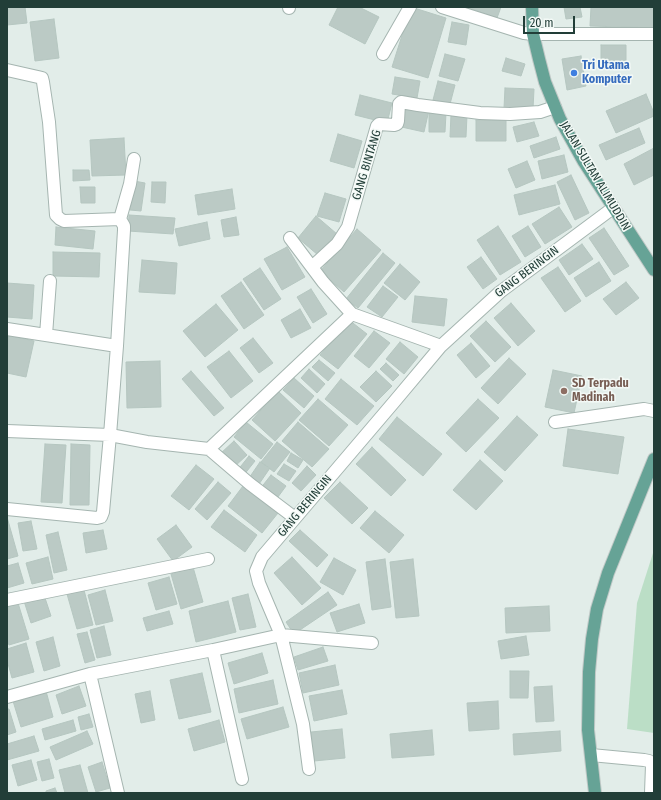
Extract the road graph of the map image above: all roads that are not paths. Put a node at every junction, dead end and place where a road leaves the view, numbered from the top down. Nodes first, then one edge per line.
1 (410, 7) edge
2 (442, 7) edge
3 (532, 7) edge
4 (533, 34) junction
5 (654, 34) edge
6 (383, 54) dead end
7 (7, 70) edge
8 (555, 107) junction
9 (134, 159) dead end
10 (613, 208) junction
11 (120, 219) junction
12 (290, 238) dead end
13 (312, 267) junction
14 (654, 270) edge
15 (50, 281) dead end
16 (352, 314) junction
17 (7, 329) edge
18 (46, 335) junction
19 (117, 346) junction
20 (441, 346) junction
21 (654, 411) edge
22 (556, 422) dead end
23 (7, 431) edge
24 (110, 435) junction
25 (208, 449) junction
26 (654, 459) edge
27 (7, 509) edge
28 (295, 518) junction
29 (208, 559) dead end
30 (7, 600) edge
31 (281, 635) junction
32 (372, 643) dead end
33 (213, 650) junction
34 (90, 674) junction
35 (7, 697) edge
36 (591, 756) junction
37 (309, 769) dead end
38 (242, 778) dead end
39 (118, 793) edge
40 (595, 793) edge
41 (651, 793) edge

1 - 6 street
2 - 4 street
3 - 4 main road, JALAN SULTAN ALIMUDDIN
4 - 5 street
4 - 8 main road, JALAN SULTAN ALIMUDDIN
7 - 11 street
8 - 10 main road, JALAN SULTAN ALIMUDDIN
8 - 13 street, GANG BINTANG
9 - 11 street
10 - 14 main road, JALAN SULTAN ALIMUDDIN
10 - 20 street, GANG BERINGIN
11 - 19 street
12 - 13 street
13 - 16 street
15 - 18 street
16 - 20 street
16 - 25 street
17 - 18 street
18 - 19 street
19 - 24 street
20 - 28 street, GANG BERINGIN
21 - 22 street
23 - 24 street
24 - 25 street
24 - 27 street
25 - 28 street
26 - 36 main road
28 - 31 street, GANG BERINGIN
29 - 30 street
31 - 32 street
31 - 33 street
31 - 37 street, GANG BERINGIN
33 - 34 street
33 - 38 street
34 - 35 street
34 - 39 street
36 - 40 main road
36 - 41 street

